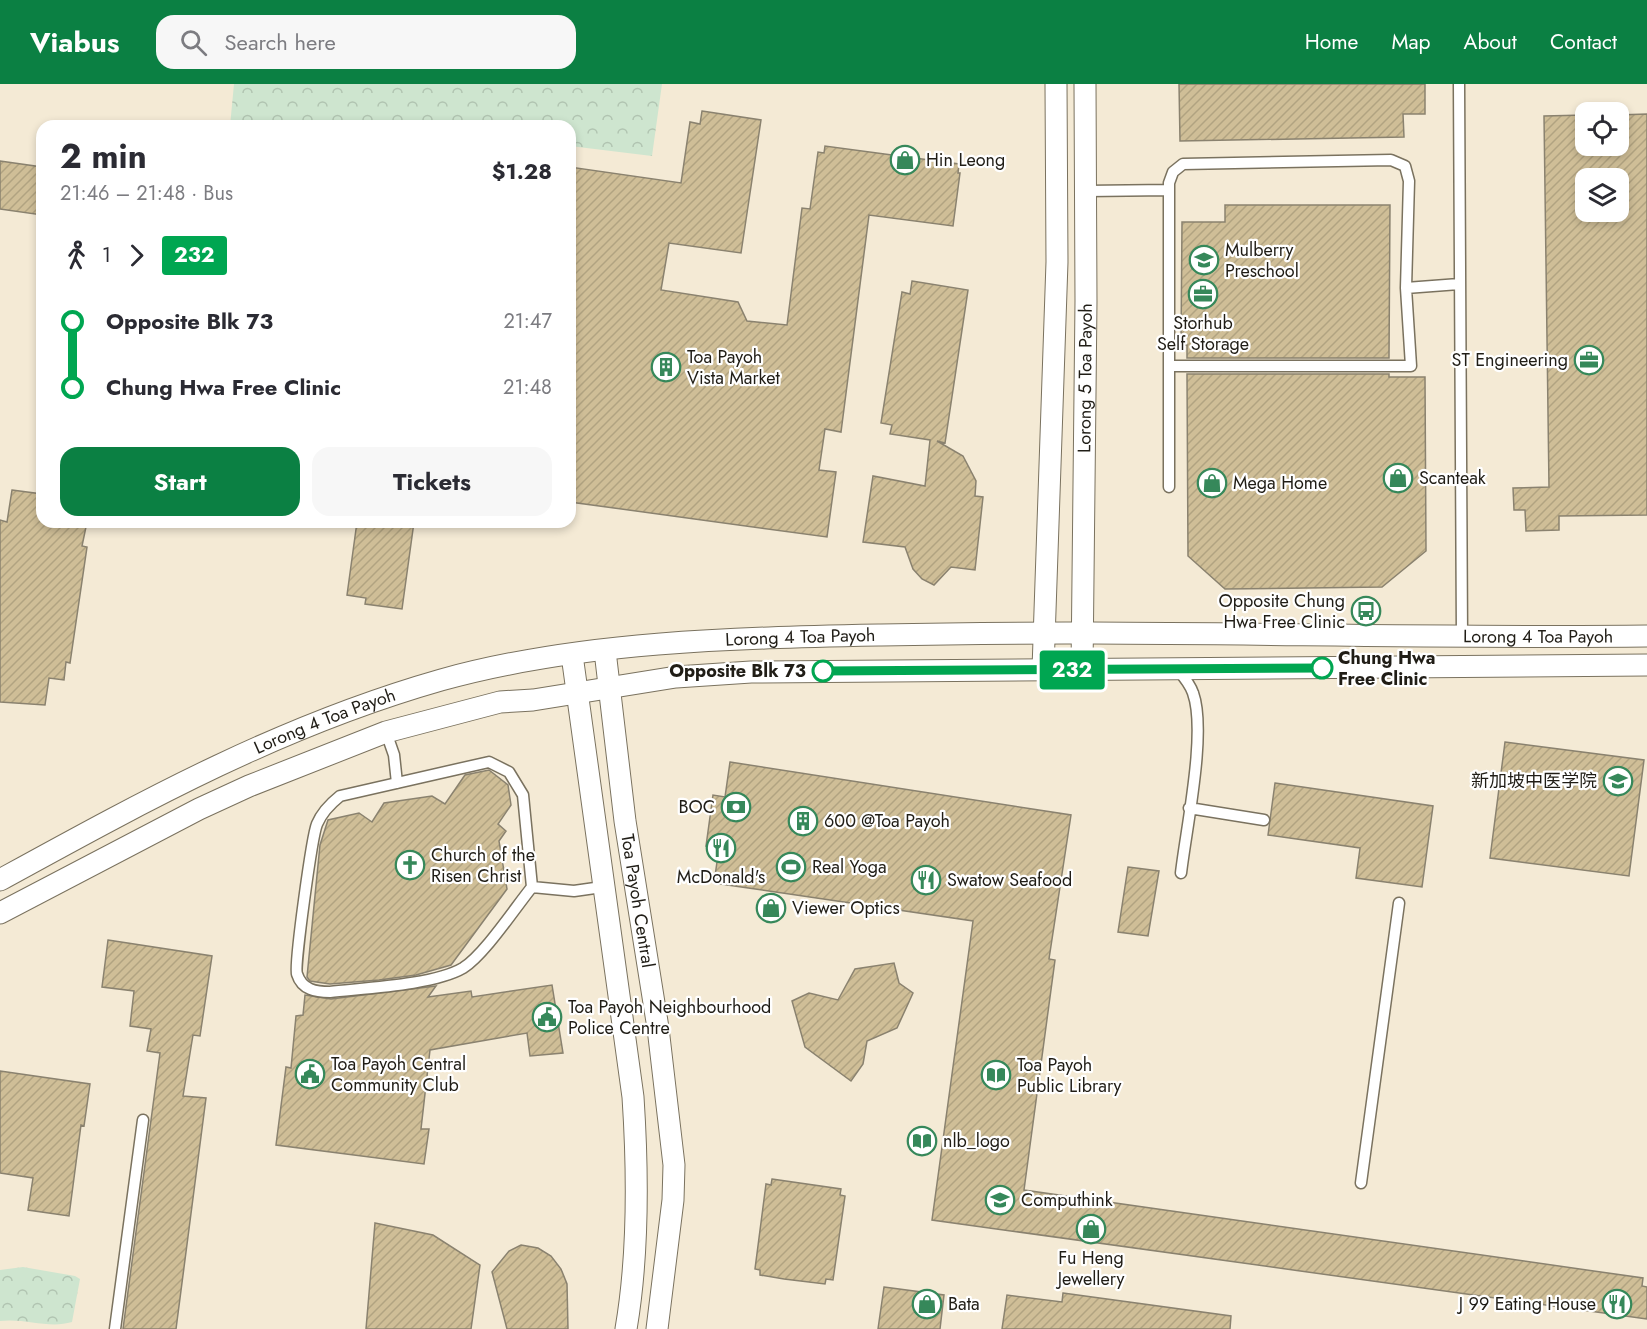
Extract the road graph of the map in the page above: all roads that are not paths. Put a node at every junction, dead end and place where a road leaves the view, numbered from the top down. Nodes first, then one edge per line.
1 (1056, 84) edge
2 (1085, 84) edge
3 (1459, 84) edge
4 (1169, 189) junction
5 (1086, 191) junction
6 (1459, 285) junction
7 (1406, 288) junction
8 (1169, 366) junction
9 (1169, 487) dead end
10 (1044, 633) junction
11 (1082, 633) junction
12 (1647, 636) edge
13 (1462, 638) junction
14 (606, 651) junction
15 (572, 655) junction
16 (1647, 665) edge
17 (1043, 669) junction
18 (1178, 669) junction
19 (1082, 670) junction
20 (610, 688) junction
21 (576, 693) junction
22 (386, 732) junction
23 (397, 783) junction
24 (1189, 808) junction
25 (1264, 820) dead end
26 (1180, 873) dead end
27 (0, 880) edge
28 (532, 887) junction
29 (602, 887) junction
30 (1399, 903) dead end
31 (0, 913) edge
32 (143, 1120) dead end
33 (1361, 1183) dead end
34 (115, 1329) edge
35 (627, 1329) edge
36 (657, 1329) edge

1 - 10 street, Lorong 5 Toa Payoh
2 - 5 street, Lorong 5 Toa Payoh
3 - 6 lane
4 - 5 lane
4 - 7 lane
4 - 8 lane
5 - 11 street, Lorong 5 Toa Payoh
6 - 7 lane
6 - 13 lane
7 - 8 lane
8 - 9 lane
10 - 11 street, Lorong 4 Toa Payoh
10 - 14 street, Lorong 4 Toa Payoh
10 - 17 street, Lorong 5 Toa Payoh
11 - 13 street, Lorong 4 Toa Payoh
11 - 19 street, Lorong 5 Toa Payoh
12 - 13 street, Lorong 4 Toa Payoh
14 - 15 street, Lorong 4 Toa Payoh
14 - 20 street, Toa Payoh Central
15 - 21 street, Toa Payoh Central
15 - 27 street, Lorong 4 Toa Payoh
16 - 18 street, Lorong 4 Toa Payoh
17 - 19 street, Lorong 4 Toa Payoh
17 - 20 street, Lorong 4 Toa Payoh
18 - 19 street, Lorong 4 Toa Payoh
18 - 24 lane
20 - 21 street, Lorong 4 Toa Payoh
20 - 36 street, Toa Payoh Central
21 - 22 street, Lorong 4 Toa Payoh
21 - 29 street, Toa Payoh Central
22 - 23 lane
22 - 31 street, Lorong 4 Toa Payoh
23 - 28 lane
23 - 28 lane
24 - 25 lane
24 - 26 lane
28 - 29 lane
29 - 35 street, Toa Payoh Central
30 - 33 lane
32 - 34 lane

